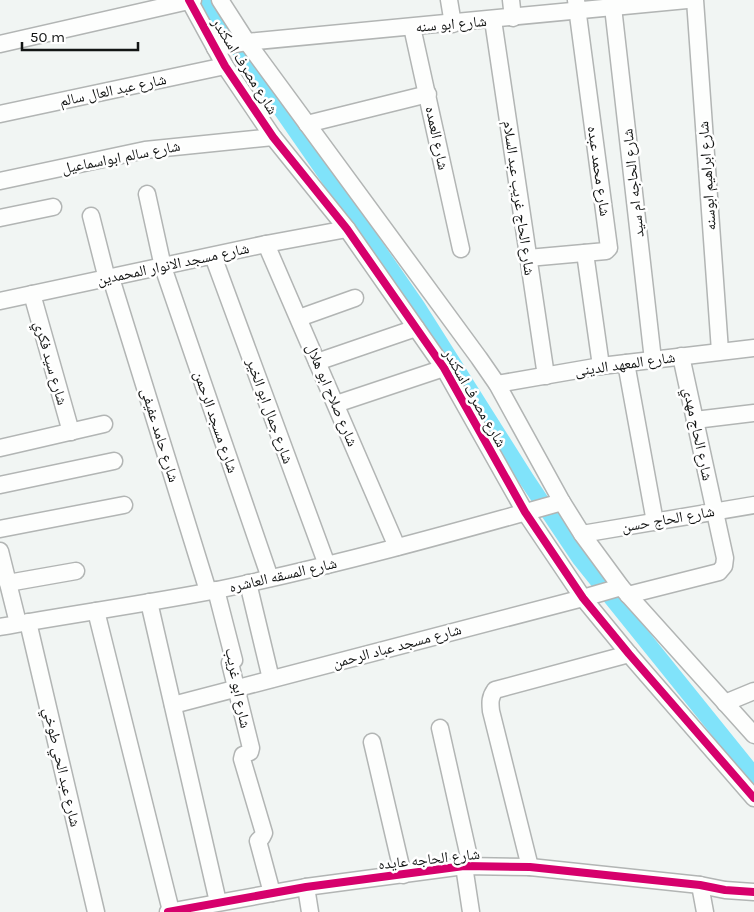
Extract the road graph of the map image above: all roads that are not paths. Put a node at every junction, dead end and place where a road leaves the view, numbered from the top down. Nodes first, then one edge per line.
1 (191, 0) edge
2 (220, 0) edge
3 (449, 0) edge
4 (511, 0) edge
5 (687, 0) edge
6 (695, 0) edge
7 (637, 3) edge
8 (576, 6) edge
9 (613, 8) junction
10 (513, 18) junction
11 (493, 20) junction
12 (453, 24) junction
13 (412, 27) junction
14 (248, 42) junction
15 (0, 44) edge
16 (216, 48) junction
17 (225, 66) junction
18 (428, 94) junction
19 (0, 114) edge
20 (307, 124) junction
21 (273, 137) junction
22 (0, 181) edge
23 (147, 194) dead end
24 (53, 207) dead end
25 (91, 216) dead end
26 (0, 218) edge
27 (347, 229) junction
28 (266, 244) junction
29 (461, 249) dead end
30 (584, 253) junction
31 (214, 256) junction
32 (528, 258) junction
33 (163, 267) junction
34 (109, 278) junction
35 (32, 294) junction
36 (355, 298) dead end
37 (0, 301) edge
38 (299, 318) junction
39 (416, 328) junction
40 (754, 348) edge
41 (720, 351) junction
42 (681, 356) junction
43 (653, 360) junction
44 (318, 362) junction
45 (626, 363) junction
46 (601, 366) junction
47 (444, 368) junction
48 (546, 376) junction
49 (497, 384) junction
50 (336, 404) junction
51 (754, 413) edge
52 (695, 420) junction
53 (104, 424) dead end
54 (70, 432) junction
55 (0, 448) edge
56 (114, 461) dead end
57 (0, 485) edge
58 (562, 502) junction
59 (124, 505) dead end
60 (754, 505) edge
61 (525, 512) junction
62 (714, 512) junction
63 (655, 522) junction
64 (0, 529) edge
65 (582, 534) junction
66 (397, 547) junction
67 (0, 551) edge
68 (327, 565) junction
69 (76, 571) dead end
70 (270, 578) junction
71 (8, 583) junction
72 (248, 583) junction
73 (212, 591) junction
74 (625, 591) junction
75 (583, 598) junction
76 (149, 602) junction
77 (96, 611) junction
78 (23, 623) junction
79 (0, 627) edge
80 (629, 654) junction
81 (271, 679) junction
82 (236, 688) junction
83 (754, 691) edge
84 (725, 703) junction
85 (172, 705) junction
86 (440, 728) dead end
87 (754, 735) edge
88 (372, 742) dead end
89 (754, 798) edge
90 (467, 866) junction
91 (530, 867) junction
92 (403, 875) junction
93 (700, 885) junction
94 (306, 888) junction
95 (754, 892) edge
96 (272, 893) junction
97 (218, 902) junction
98 (96, 912) edge
99 (169, 912) edge
100 (310, 912) edge
101 (471, 912) edge
102 (705, 912) edge

1 - 15 street
1 - 16 street, شارع مصرف اسكندر
2 - 14 street, شارع مصرف اسكندر
3 - 12 street
4 - 10 street
5 - 7 street, شارع ابو سنه
6 - 41 street, شارع ابراهيم ابوسنه
7 - 9 street, شارع ابو سنه
8 - 9 street, شارع ابو سنه
8 - 10 street, شارع ابو سنه
8 - 30 street, شارع محمد عبده
9 - 43 street, شارع الحاجه ام سيد
10 - 11 street, شارع ابو سنه
11 - 12 street, شارع ابو سنه
11 - 32 street, شارع الحاج غريب عبد السلام
12 - 13 street, شارع ابو سنه
13 - 14 street, شارع ابو سنه
13 - 18 street, شارع العمده
14 - 16 street, شارع ابو سنه
14 - 20 street, شارع مصرف اسكندر
16 - 17 street, شارع مصرف اسكندر
17 - 19 street, شارع عبد العال سالم
17 - 21 street, شارع مصرف اسكندر
18 - 20 street
18 - 29 street, شارع العمده
20 - 49 street, شارع مصرف اسكندر
21 - 22 street, شارع سالم ابواسماعيل
21 - 27 street, شارع مصرف اسكندر
23 - 33 street, شارع مسجد الرحمن
24 - 26 street
25 - 34 street, شارع حامد عفيفى
27 - 28 street, شارع مسجد الانوار المحمدين
27 - 39 street, شارع مصرف اسكندر
28 - 31 street, شارع مسجد الانوار المحمدين
28 - 38 street, شارع صلاح ابو هلال
30 - 32 street, شارع محمد عبده
30 - 46 street
31 - 33 street, شارع مسجد الانوار المحمدين
31 - 68 street, شارع جمال ابو الخير
32 - 48 street, شارع الحاج غريب عبد السلام
33 - 34 street, شارع مسجد الانوار المحمدين
33 - 70 street, شارع مسجد الرحمن
34 - 35 street, شارع مسجد الانوار المحمدين
34 - 73 street, شارع حامد عفيفى
35 - 37 street, شارع مسجد الانوار المحمدين
35 - 54 street, شارع سيد فكري
36 - 38 street
38 - 44 street, شارع صلاح ابو هلال
39 - 44 street
39 - 47 street, شارع مصرف اسكندر
40 - 41 street, شارع المعهد الدينى
41 - 42 street, شارع المعهد الدينى
42 - 43 street, شارع المعهد الدينى
42 - 52 street, شارع الحاج مهدي
43 - 45 street, شارع المعهد الدينى
44 - 50 street, شارع صلاح ابو هلال
45 - 46 street, شارع المعهد الدينى
45 - 63 street
46 - 48 street, شارع المعهد الدينى
47 - 50 street
47 - 61 street, شارع مصرف اسكندر
48 - 49 street, شارع المعهد الدينى
49 - 58 street, شارع مصرف اسكندر
50 - 66 street, شارع صلاح ابو هلال
51 - 52 street
52 - 62 street, شارع الحاج مهدي
53 - 54 street
54 - 55 street
56 - 57 street
58 - 61 street, شارع المسقه العاشره
58 - 65 street, شارع مصرف اسكندر
59 - 64 street
60 - 62 street, شارع الحاج حسن
61 - 66 street, شارع المسقه العاشره
61 - 75 street, شارع مصرف اسكندر
62 - 63 street, شارع الحاج حسن
62 - 74 street, شارع الحاج مهدي
63 - 65 street, شارع الحاج حسن
65 - 74 street, شارع مصرف اسكندر
66 - 68 street, شارع المسقه العاشره
67 - 71 street, شارع عبد الحي طوخي
68 - 70 street, شارع المسقه العاشره
69 - 71 street
70 - 72 street, شارع المسقه العاشره
71 - 78 street, شارع عبد الحي طوخي
72 - 73 street, شارع المسقه العاشره
72 - 81 street
73 - 76 street, شارع المسقه العاشره
73 - 82 street, شارع ابو غريب
74 - 75 street, شارع مسجد عباد الرحمن
74 - 84 street, شارع مصرف اسكندر
75 - 80 street, شارع مصرف اسكندر
75 - 81 street, شارع مسجد عباد الرحمن
76 - 77 street, شارع المسقه العاشره
76 - 85 street
77 - 78 street, شارع المسقه العاشره
77 - 99 street
78 - 79 street, شارع المسقه العاشره
78 - 98 street, شارع عبد الحي طوخي
80 - 89 street, شارع مصرف اسكندر
80 - 91 street
81 - 82 street, شارع مسجد عباد الرحمن
82 - 85 street, شارع مسجد عباد الرحمن
82 - 96 street, شارع ابو غريب
83 - 84 street
84 - 87 street, شارع مصرف اسكندر
85 - 97 street
86 - 90 street
88 - 92 street
90 - 91 street, شارع الحاجه عايده
90 - 92 street, شارع الحاجه عايده
90 - 101 street
91 - 93 street, شارع الحاجه عايده
92 - 94 street, شارع الحاجه عايده
93 - 95 street, شارع الحاجه عايده
93 - 102 street
94 - 96 street, شارع الحاجه عايده
94 - 100 street
96 - 97 street, شارع الحاجه عايده
97 - 99 street, شارع الحاجه عايده

